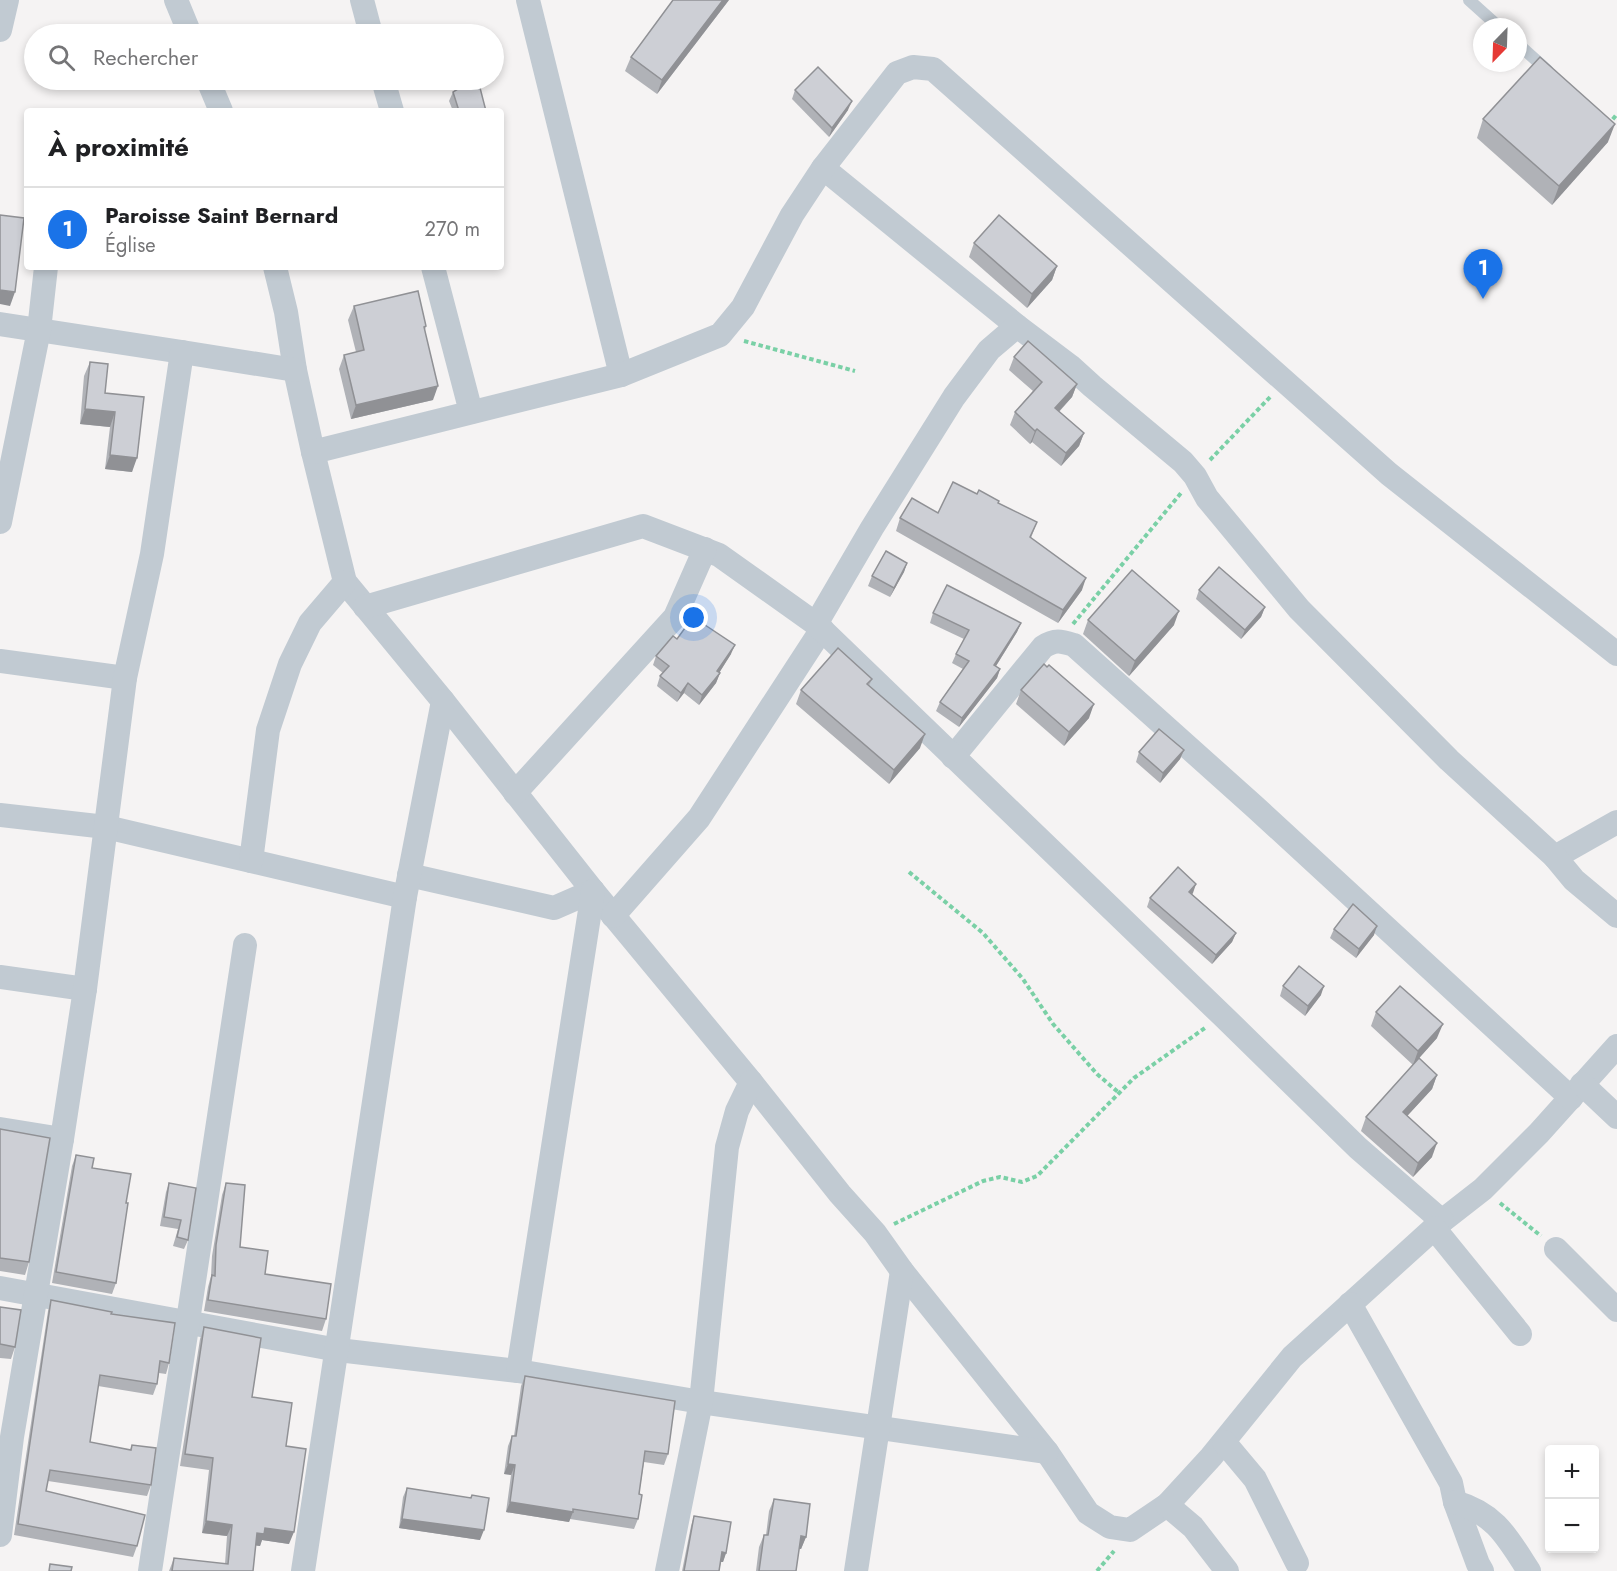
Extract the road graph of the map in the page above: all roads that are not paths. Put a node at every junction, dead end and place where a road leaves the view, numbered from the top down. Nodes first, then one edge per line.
1 (7, 0) edge
2 (176, 0) edge
3 (362, 0) edge
4 (528, 0) edge
5 (1469, 0) edge
6 (1489, 18) edge
7 (186, 24) edge
8 (368, 24) edge
9 (0, 30) edge
10 (1527, 52) edge
11 (1559, 81) edge
12 (212, 90) edge
13 (386, 90) edge
14 (220, 108) edge
15 (391, 108) edge
16 (823, 168) junction
17 (46, 270) edge
18 (276, 270) edge
19 (434, 270) edge
20 (0, 324) edge
21 (1017, 326) junction
22 (39, 330) junction
23 (182, 352) junction
24 (295, 370) junction
25 (621, 375) junction
26 (471, 412) junction
27 (313, 452) junction
28 (0, 522) edge
29 (705, 549) junction
30 (345, 582) junction
31 (365, 607) junction
32 (819, 627) junction
33 (1617, 654) edge
34 (0, 661) edge
35 (125, 678) junction
36 (444, 701) junction
37 (953, 757) junction
38 (515, 793) junction
39 (0, 815) edge
40 (1617, 822) edge
41 (106, 827) junction
42 (1556, 857) junction
43 (251, 861) junction
44 (407, 886) junction
45 (593, 891) junction
46 (613, 916) junction
47 (1617, 916) edge
48 (245, 945) dead end
49 (0, 977) edge
50 (85, 989) junction
51 (1617, 1046) edge
52 (751, 1082) junction
53 (1576, 1091) junction
54 (1617, 1117) edge
55 (0, 1129) edge
56 (62, 1139) junction
57 (1438, 1224) junction
58 (1556, 1249) road end
59 (902, 1271) junction
60 (0, 1288) edge
61 (36, 1294) junction
62 (1350, 1305) junction
63 (1617, 1310) edge
64 (188, 1323) junction
65 (1520, 1334) dead end
66 (338, 1350) junction
67 (518, 1371) junction
68 (701, 1402) junction
69 (877, 1429) junction
70 (6, 1436) edge
71 (1224, 1442) junction
72 (1047, 1452) junction
73 (1455, 1502) junction
74 (1167, 1505) junction
75 (0, 1535) edge
76 (1297, 1563) dead end
77 (150, 1571) edge
78 (303, 1571) edge
79 (666, 1571) edge
80 (856, 1571) edge
81 (1227, 1571) edge
82 (1482, 1571) edge
83 (1529, 1571) edge

1 - 9 street
2 - 7 street
3 - 8 street
4 - 25 street
5 - 6 lane
10 - 11 lane
12 - 14 street
13 - 15 street
16 - 21 street
16 - 25 street
16 - 33 street
17 - 22 street
18 - 24 street
19 - 26 street
20 - 22 street
21 - 32 street
21 - 42 street
22 - 23 street
22 - 28 street
23 - 24 street
23 - 35 street
24 - 27 street
25 - 26 street
26 - 27 street
27 - 30 street
29 - 31 street
29 - 32 street
29 - 38 street
30 - 31 street
30 - 43 street
31 - 36 street
32 - 37 street
32 - 46 street
34 - 35 street
35 - 41 street
36 - 38 street
36 - 44 street
37 - 53 street
37 - 57 street
38 - 45 street
39 - 41 street
40 - 42 street
41 - 43 street
41 - 50 street
42 - 47 street
43 - 44 street
44 - 45 street
44 - 66 street
45 - 46 street
45 - 67 street
46 - 52 street
48 - 64 street
49 - 50 street
50 - 56 street
51 - 53 street
52 - 59 street
52 - 68 street
53 - 54 street
53 - 57 street
55 - 56 street
56 - 61 street
57 - 62 street
57 - 65 street
58 - 63 street
59 - 69 street
59 - 72 street
60 - 61 street
61 - 64 street
61 - 70 street
62 - 71 street
62 - 73 street
64 - 66 street
64 - 77 street
66 - 67 street
66 - 78 street
67 - 68 street
68 - 69 street
68 - 79 street
69 - 72 street
69 - 80 street
70 - 75 street
71 - 74 street
71 - 76 street
72 - 74 street
73 - 82 street
73 - 83 street
74 - 81 street

